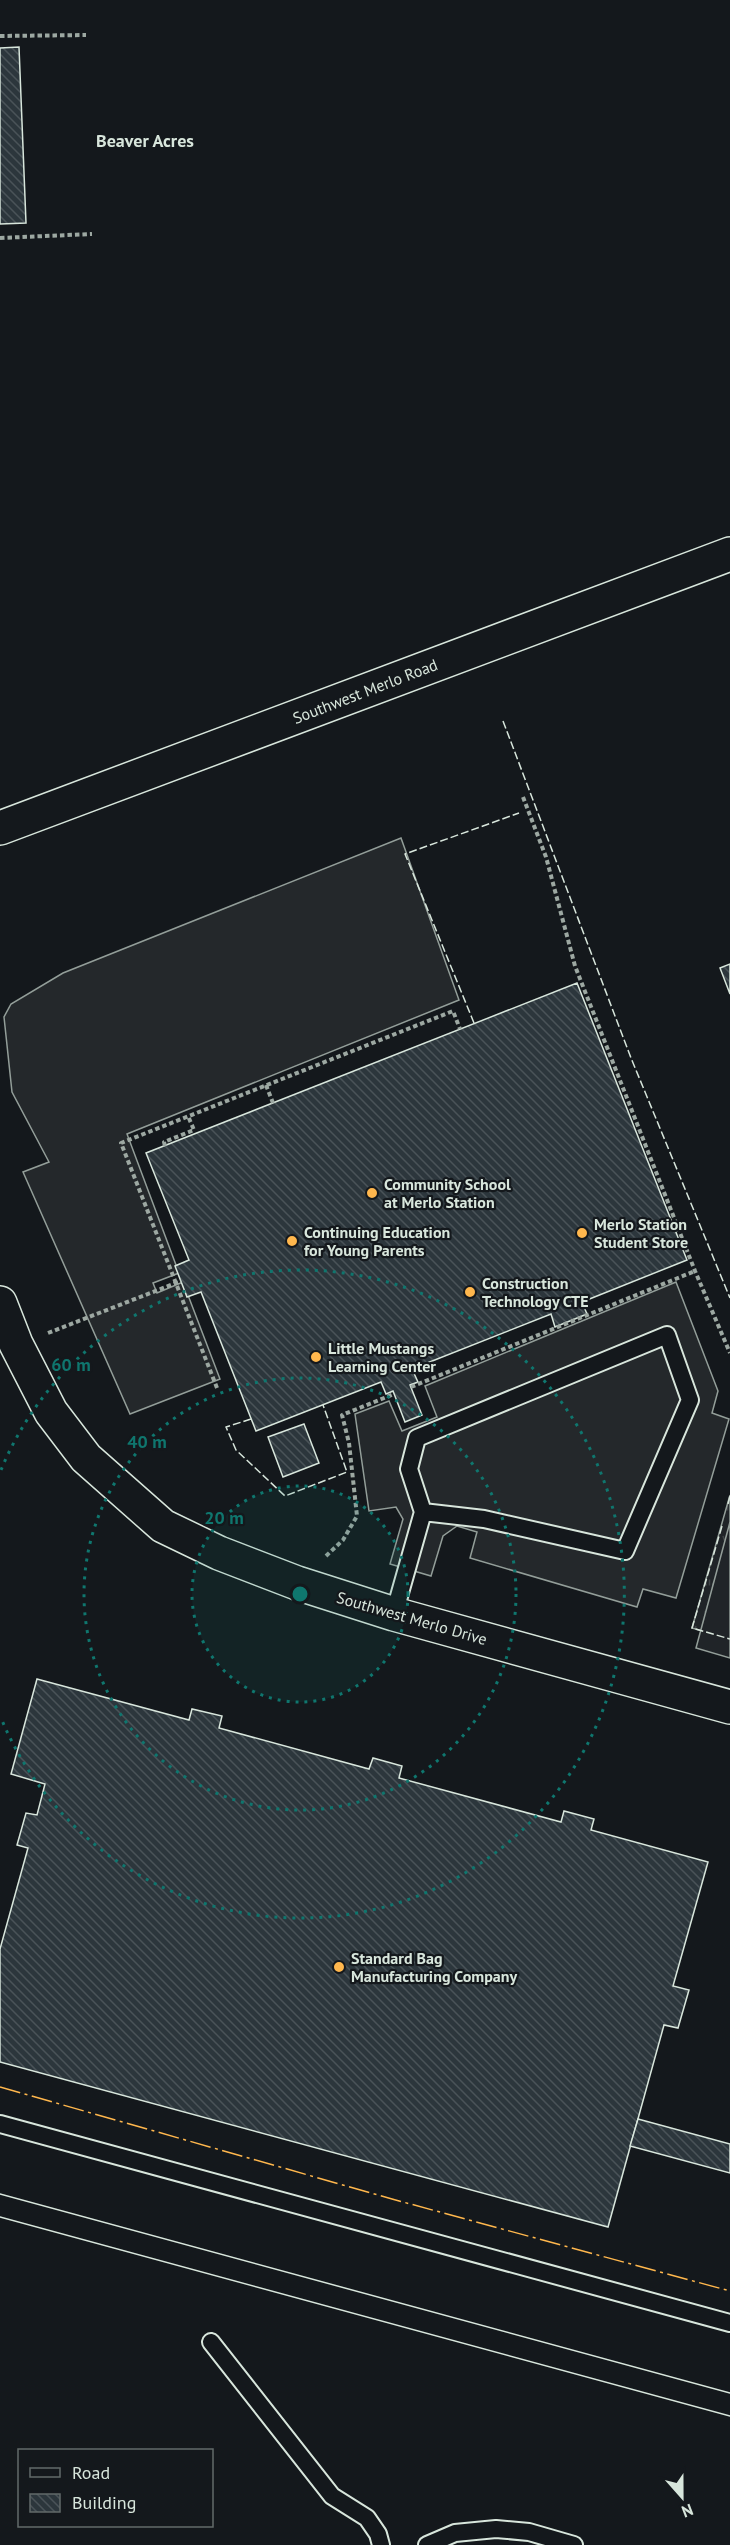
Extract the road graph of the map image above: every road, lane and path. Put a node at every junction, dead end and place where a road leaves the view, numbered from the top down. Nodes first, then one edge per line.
1 (86, 35) dead end
2 (0, 36) edge
3 (92, 234) dead end
4 (0, 238) edge
5 (730, 554) edge
6 (523, 797) dead end
7 (0, 828) edge
8 (460, 1029) dead end
9 (266, 1085) junction
10 (273, 1103) dead end
11 (188, 1116) junction
12 (165, 1146) dead end
13 (695, 1271) junction
14 (179, 1281) junction
15 (0, 1303) edge
16 (57, 1329) dead end
17 (730, 1353) edge
18 (411, 1387) dead end
19 (216, 1388) dead end
20 (394, 1394) dead end
21 (423, 1512) junction
22 (297, 1583) junction
23 (393, 1614) junction
24 (730, 1707) edge
25 (0, 2124) edge
26 (730, 2323) edge
27 (211, 2342) dead end
28 (381, 2545) edge
29 (427, 2545) edge
30 (574, 2545) edge

1 - 2 path
3 - 4 path
5 - 7 street, Southwest Merlo Road
6 - 13 path
8 - 9 path
9 - 10 path
9 - 11 path
11 - 12 path
11 - 14 path
13 - 17 path
13 - 18 path
14 - 16 path
14 - 19 path
15 - 22 street, Southwest Merlo Drive
20 - 22 path
21 - 21 lane
21 - 23 lane
22 - 23 street, Southwest Merlo Drive
23 - 24 street, Southwest Merlo Drive
25 - 26 lane
27 - 28 lane
29 - 30 lane

